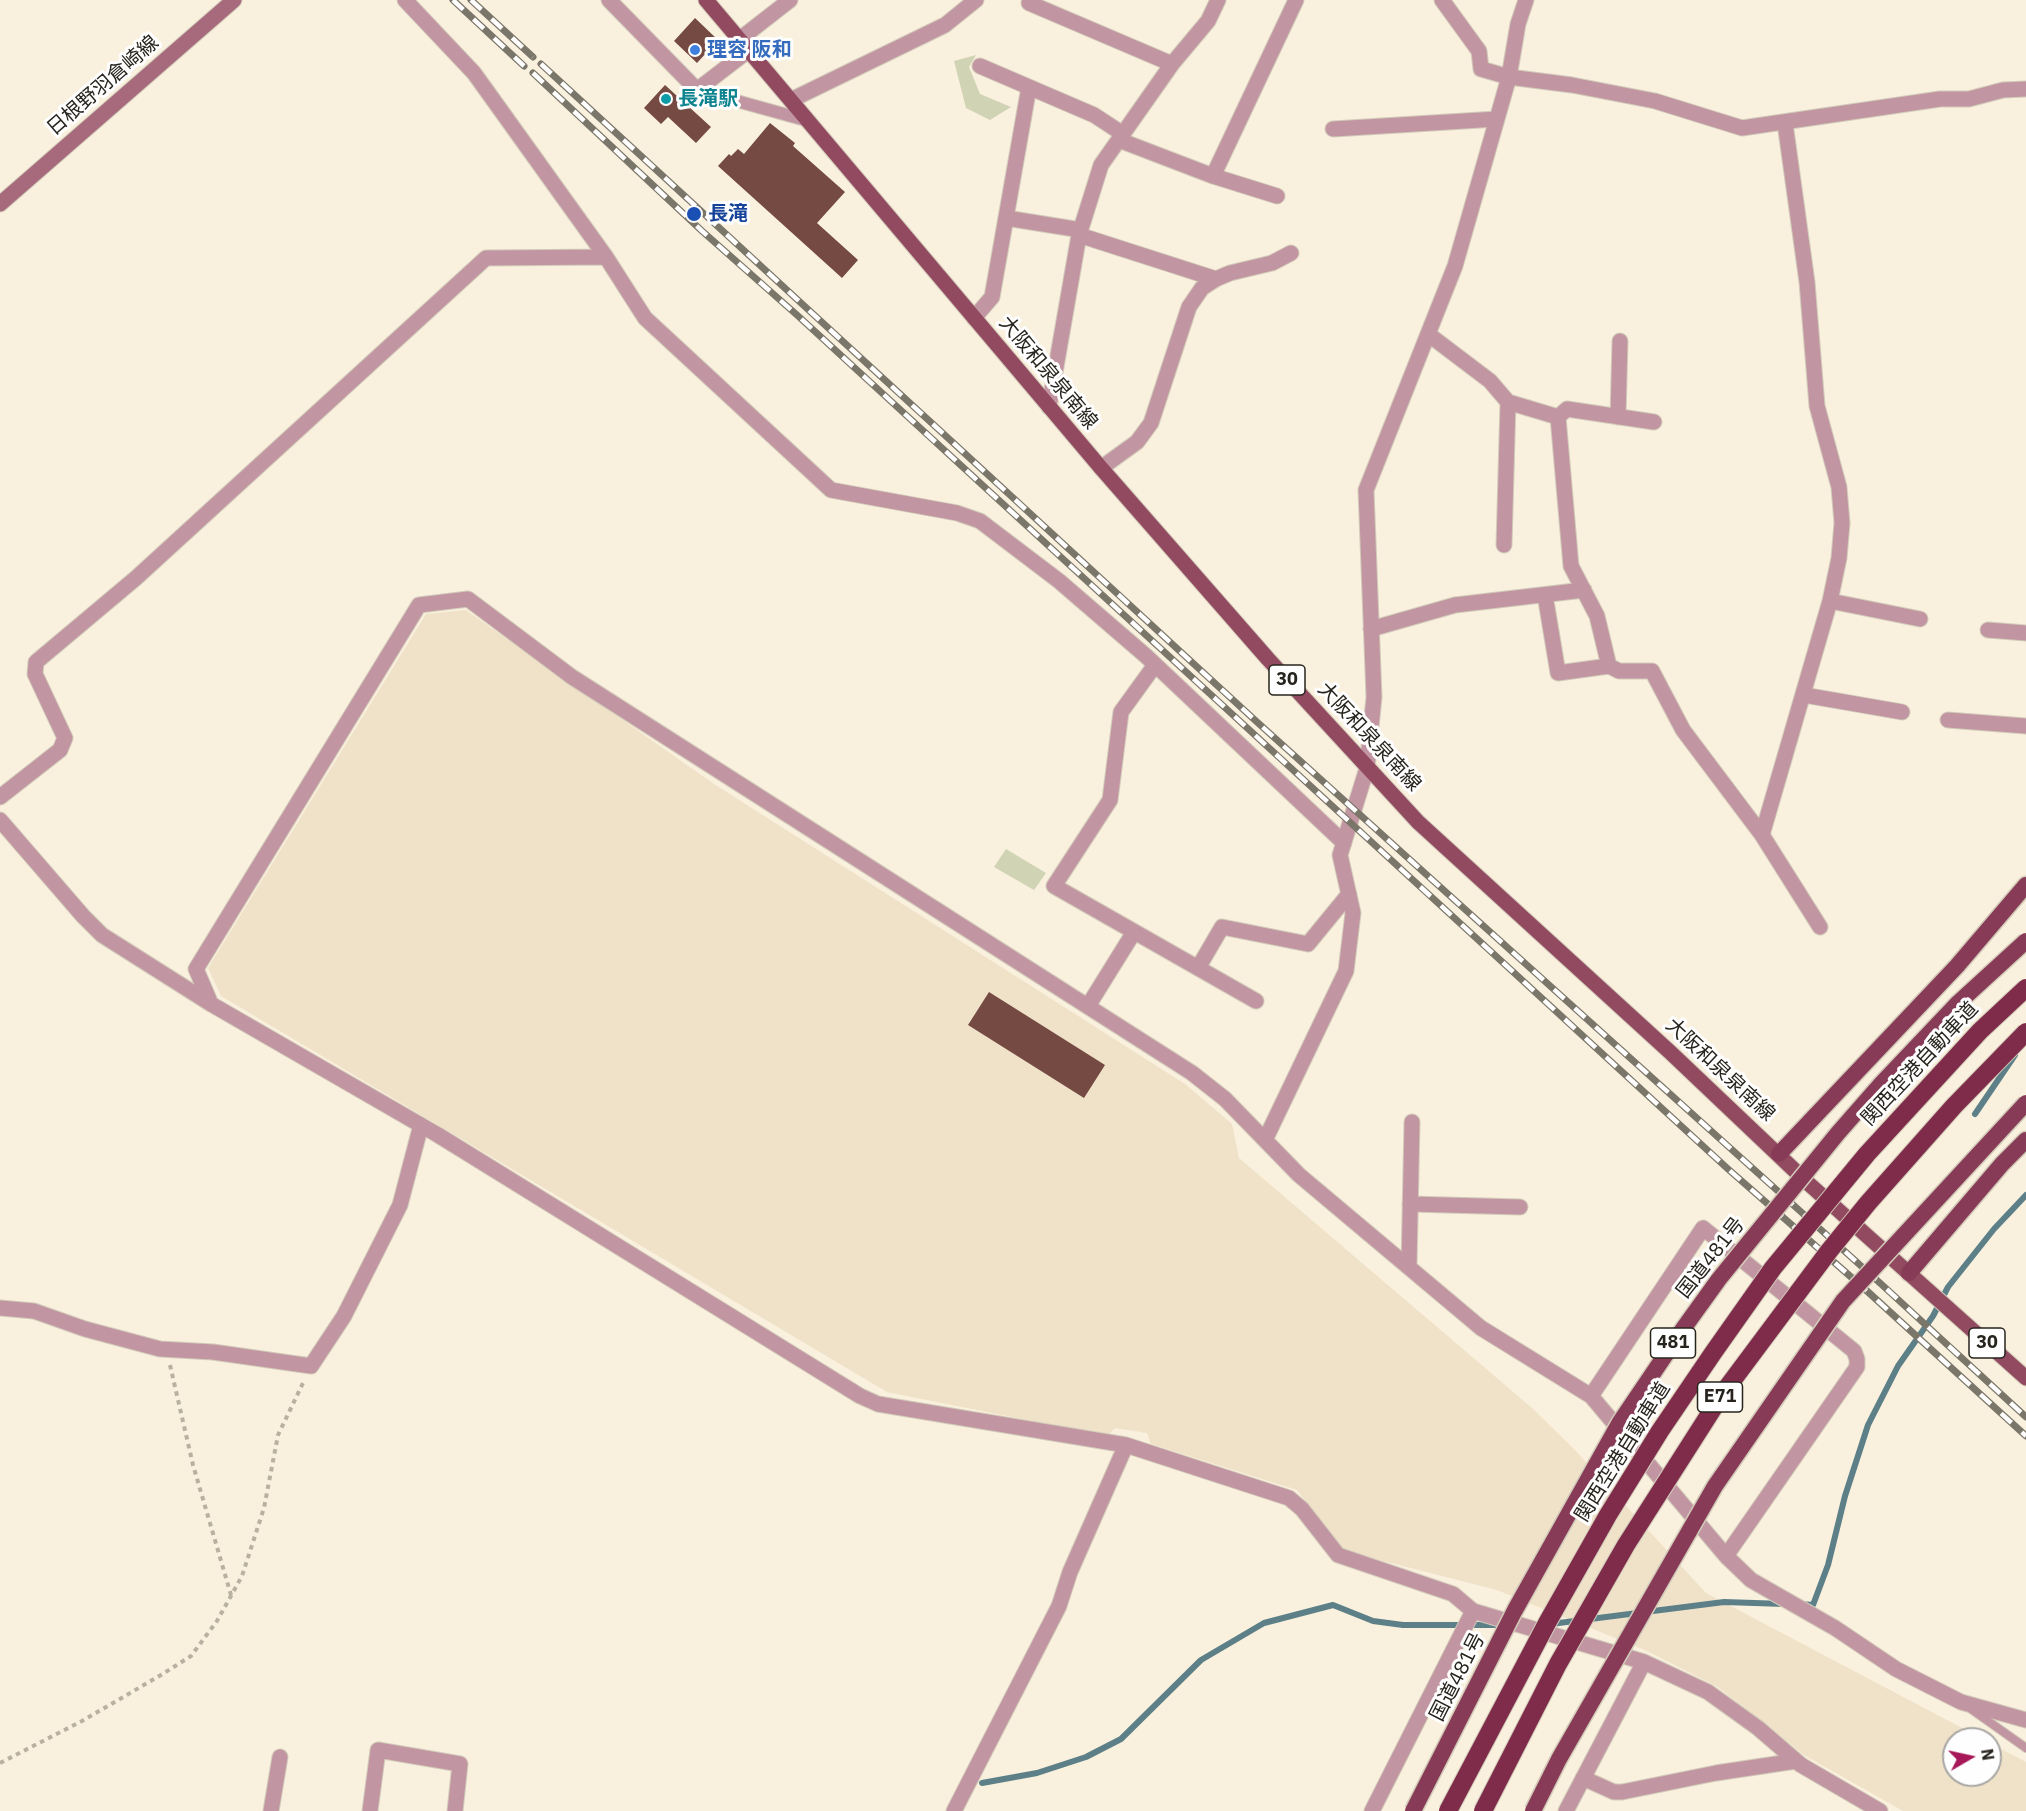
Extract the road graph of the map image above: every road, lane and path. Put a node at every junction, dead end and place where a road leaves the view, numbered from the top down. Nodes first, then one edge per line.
1 (234, 0) edge
2 (405, 0) edge
3 (609, 0) edge
4 (706, 0) edge
5 (790, 0) edge
6 (976, 0) edge
7 (1218, 0) edge
8 (1296, 0) edge
9 (1442, 0) edge
10 (1526, 0) edge
11 (1029, 3) dead end
12 (745, 45) junction
13 (1172, 64) junction
14 (980, 66) dead end
15 (1509, 77) junction
16 (1029, 87) junction
17 (2026, 89) edge
18 (697, 90) junction
19 (791, 100) junction
20 (1497, 119) junction
21 (808, 121) junction
22 (1785, 123) junction
23 (1334, 129) dead end
24 (1121, 137) junction
25 (1213, 176) junction
26 (1277, 196) dead end
27 (0, 204) edge
28 (1006, 218) junction
29 (1080, 232) junction
30 (1291, 253) dead end
31 (606, 257) junction
32 (1216, 279) junction
33 (974, 318) junction
34 (1428, 334) junction
35 (1620, 341) dead end
36 (1508, 402) junction
37 (1049, 407) junction
38 (1558, 417) junction
39 (1618, 417) junction
40 (1654, 422) dead end
41 (1101, 468) junction
42 (1504, 545) dead end
43 (1584, 590) junction
44 (1545, 595) junction
45 (1830, 601) junction
46 (1920, 619) dead end
47 (1371, 630) junction
48 (1988, 630) dead end
49 (2026, 633) edge
50 (1155, 665) junction
51 (1609, 666) junction
52 (1804, 695) junction
53 (1902, 712) dead end
54 (1948, 720) dead end
55 (2026, 726) edge
56 (1367, 768) junction
57 (0, 797) edge
58 (0, 820) edge
59 (1762, 835) junction
60 (1344, 843) junction
61 (2026, 885) edge
62 (1349, 894) junction
63 (1820, 927) dead end
64 (1134, 932) junction
65 (2026, 941) edge
66 (1198, 968) junction
67 (2026, 988) edge
68 (1256, 1001) dead end
69 (211, 1004) junction
70 (1088, 1006) junction
71 (2026, 1032) edge
72 (2026, 1103) edge
73 (1412, 1122) dead end
74 (421, 1125) junction
75 (1265, 1140) junction
76 (2026, 1140) edge
77 (1779, 1154) junction
78 (1410, 1204) junction
79 (1520, 1207) dead end
80 (1409, 1266) junction
81 (1909, 1273) junction
82 (0, 1308) edge
83 (167, 1350) junction
84 (311, 1366) junction
85 (2026, 1378) edge
86 (1591, 1396) junction
87 (1126, 1445) junction
88 (1726, 1556) junction
89 (231, 1595) junction
90 (1473, 1611) junction
91 (1644, 1662) junction
92 (1961, 1702) junction
93 (2026, 1720) edge
94 (2026, 1748) edge
95 (280, 1757) dead end
96 (1796, 1761) junction
97 (0, 1763) edge
98 (1583, 1778) junction
99 (271, 1811) edge
100 (370, 1811) edge
101 (455, 1811) edge
102 (954, 1811) edge
103 (1372, 1811) edge
104 (1413, 1811) edge
105 (1448, 1811) edge
106 (1483, 1811) edge
107 (1533, 1811) edge
108 (1566, 1811) edge
109 (1880, 1811) edge

1 - 27 main road, 日根野羽倉崎線
2 - 31 street
3 - 18 street
4 - 12 main road, 大阪和泉泉南線 / 30
5 - 12 street
6 - 19 street
7 - 13 street
8 - 25 street
9 - 15 street
10 - 15 street
11 - 13 street
12 - 18 street
12 - 19 main road, 大阪和泉泉南線 / 30
13 - 24 street
14 - 16 street
15 - 20 street
15 - 22 street
16 - 24 street
16 - 28 street
17 - 22 street
18 - 21 street
19 - 21 main road, 大阪和泉泉南線 / 30
20 - 23 street
20 - 34 street
21 - 33 main road, 大阪和泉泉南線 / 30
22 - 45 street
24 - 25 street
24 - 29 street
25 - 26 street
28 - 29 street
28 - 33 street
29 - 32 street
29 - 37 street
30 - 32 street
31 - 50 street
31 - 57 street
32 - 41 street
33 - 37 main road, 大阪和泉泉南線 / 30
34 - 36 street
34 - 47 street
35 - 39 street
36 - 38 street
36 - 42 street
37 - 41 main road, 大阪和泉泉南線 / 30
38 - 39 street
38 - 43 street
39 - 40 street
41 - 56 main road, 大阪和泉泉南線 / 30
43 - 44 street
43 - 51 street
44 - 47 street
44 - 51 street
45 - 46 street
45 - 52 street
47 - 56 street
48 - 49 street
50 - 60 street
50 - 64 street
51 - 59 street
52 - 53 street
52 - 59 street
54 - 55 street
56 - 60 street
56 - 77 main road, 大阪和泉泉南線 / 30
58 - 69 street
59 - 63 street
60 - 62 street
61 - 77 highway
62 - 66 street
62 - 75 street
64 - 66 street
64 - 70 street
65 - 104 highway, 国道481号 / 481, bridge
66 - 68 street
67 - 105 highway, 関西空港自動車道 / E71, bridge
69 - 70 street
69 - 74 street
70 - 75 street
71 - 106 highway, E71, bridge
72 - 107 highway, bridge
73 - 78 street
74 - 84 street
74 - 87 street
75 - 80 street
76 - 81 highway
77 - 81 main road, 大阪和泉泉南線 / 30
78 - 79 street
78 - 80 street
80 - 86 street
81 - 85 main road, 大阪和泉泉南線 / 30
82 - 83 street
83 - 84 street
83 - 89 path
84 - 89 path
86 - 88 street
86 - 88 street
87 - 90 street
87 - 102 street
88 - 92 street
89 - 97 path
90 - 91 street
90 - 103 street
91 - 96 street
91 - 98 street
92 - 93 street
92 - 94 lane
95 - 99 street
96 - 98 street
96 - 109 street
98 - 108 street
100 - 101 street

